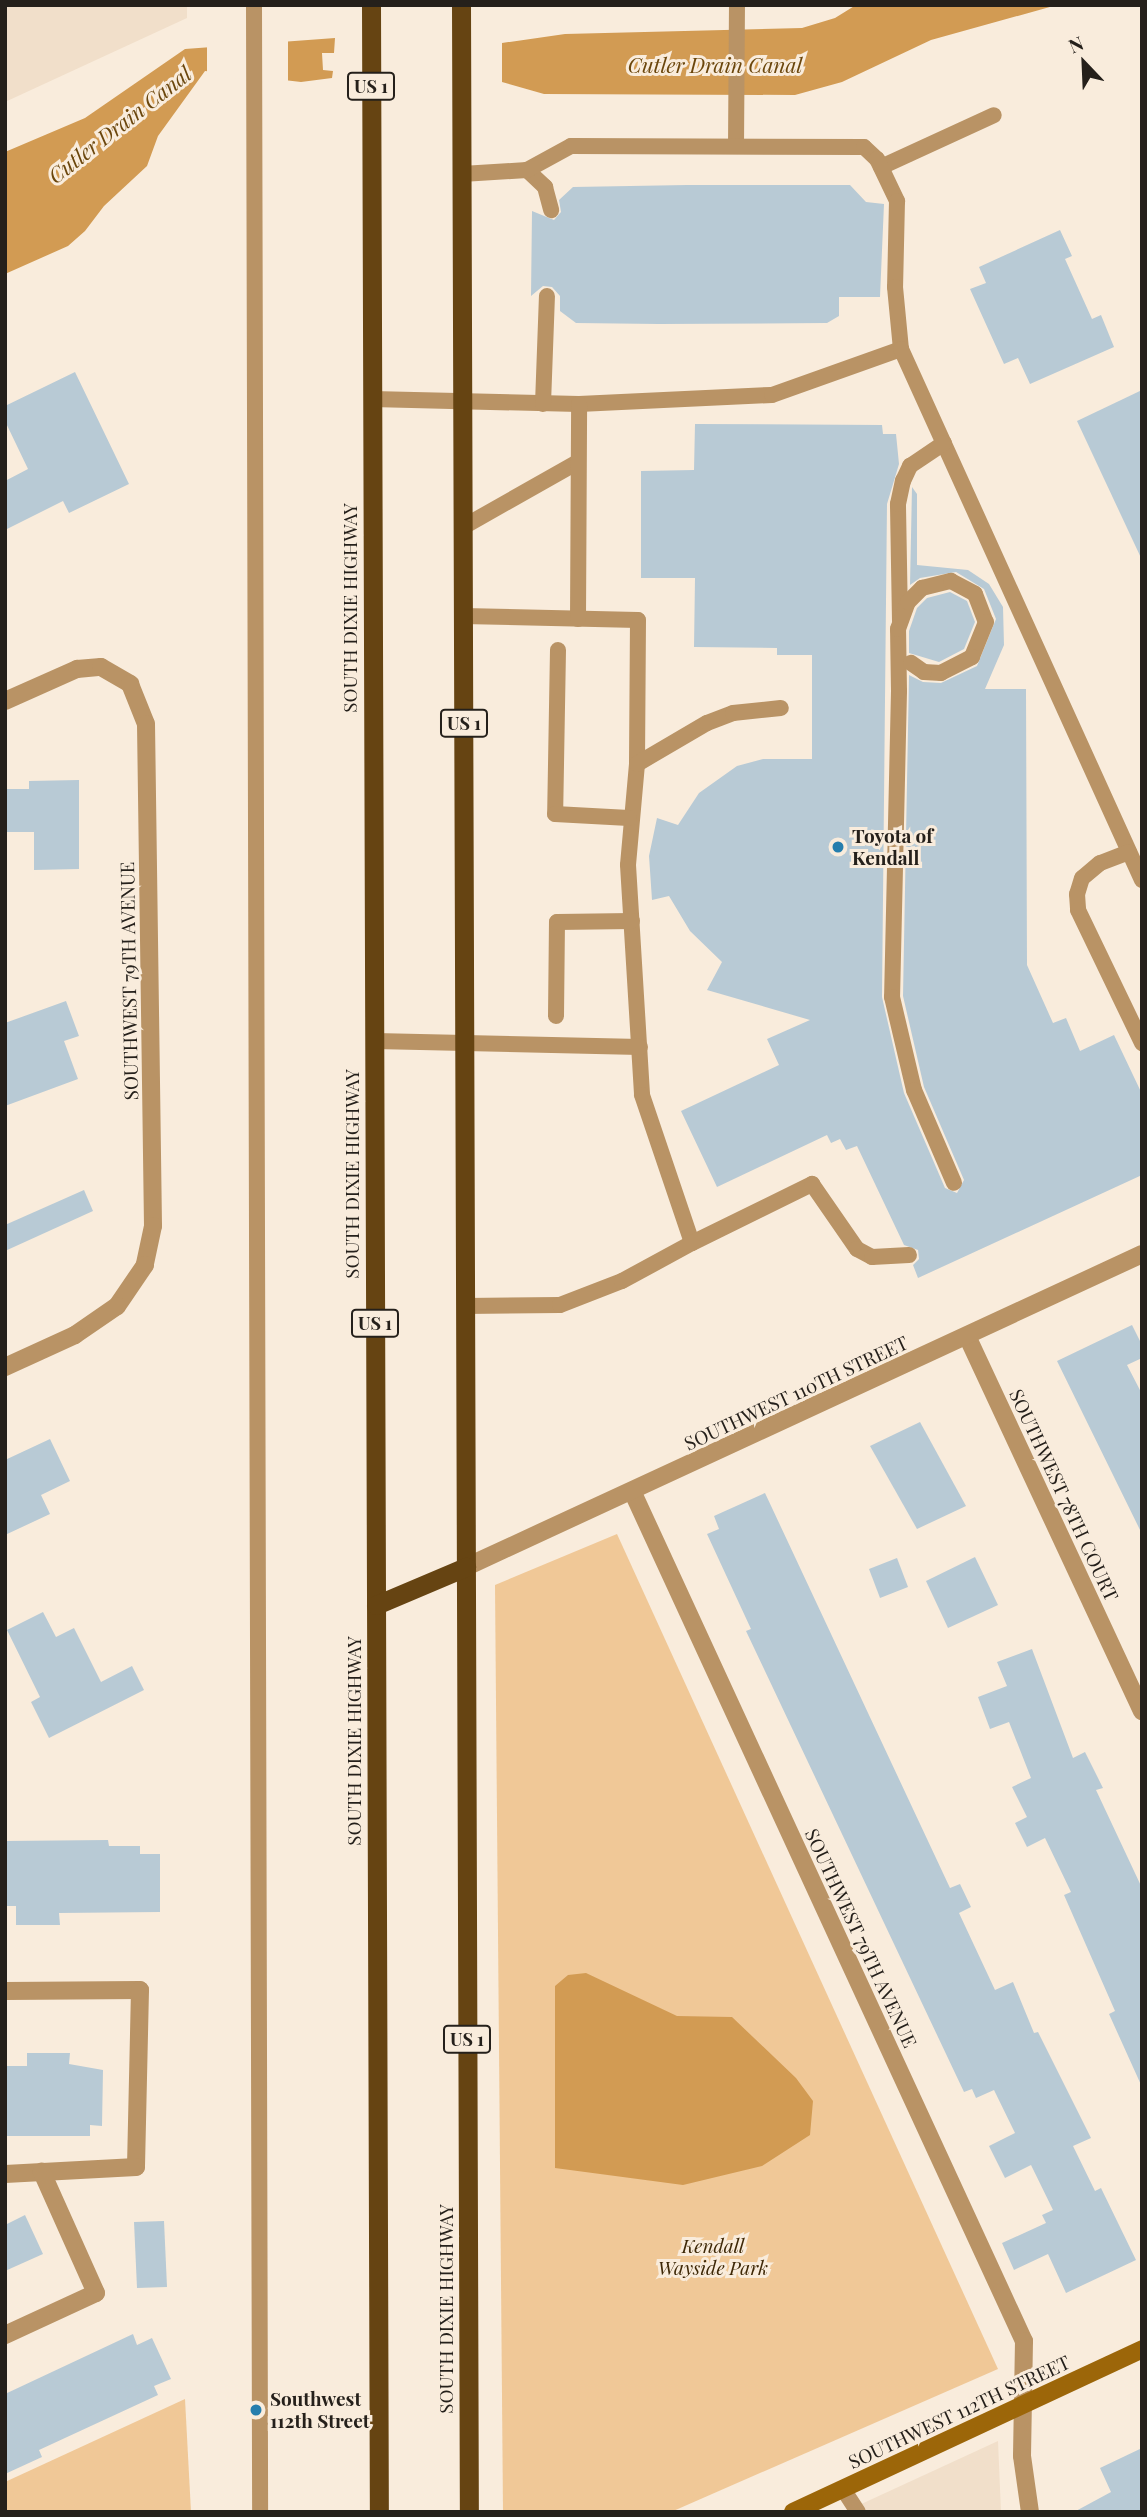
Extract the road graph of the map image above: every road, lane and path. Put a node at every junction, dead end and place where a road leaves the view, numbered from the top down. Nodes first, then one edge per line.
1 (371, 5) edge
2 (461, 5) edge
3 (254, 6) edge
4 (737, 7) edge
5 (995, 115) dead end
6 (736, 146) junction
7 (881, 167) junction
8 (527, 170) junction
9 (462, 174) junction
10 (551, 210) dead end
11 (547, 296) dead end
12 (901, 349) junction
13 (372, 399) junction
14 (463, 401) junction
15 (543, 404) junction
16 (579, 404) junction
17 (944, 443) junction
18 (578, 462) junction
19 (463, 527) junction
20 (463, 616) junction
21 (578, 619) junction
22 (558, 650) dead end
23 (5, 701) edge
24 (780, 708) dead end
25 (637, 764) junction
26 (629, 818) junction
27 (1129, 852) junction
28 (1142, 880) edge
29 (632, 920) junction
30 (556, 1016) dead end
31 (375, 1041) junction
32 (1142, 1043) edge
33 (464, 1045) junction
34 (640, 1047) junction
35 (954, 1183) dead end
36 (692, 1243) junction
37 (1142, 1254) edge
38 (909, 1255) dead end
39 (465, 1306) junction
40 (967, 1336) junction
41 (5, 1367) edge
42 (633, 1493) junction
43 (466, 1567) junction
44 (376, 1605) junction
45 (1142, 1711) edge
46 (5, 1991) edge
47 (42, 2172) junction
48 (5, 2174) edge
49 (5, 2335) edge
50 (1142, 2349) edge
51 (1025, 2407) junction
52 (843, 2489) junction
53 (260, 2512) edge
54 (379, 2512) edge
55 (469, 2512) edge
56 (793, 2512) edge
57 (858, 2512) edge
58 (1030, 2512) edge

1 - 13 highway, SOUTH DIXIE HIGHWAY / US 1
2 - 9 highway, SOUTH DIXIE HIGHWAY / US 1
3 - 53 lane
4 - 6 lane
5 - 7 lane
6 - 7 lane
6 - 8 lane
7 - 12 lane
8 - 9 lane
8 - 10 lane
9 - 14 highway, SOUTH DIXIE HIGHWAY / US 1
11 - 15 lane
12 - 16 lane
12 - 17 lane
13 - 14 lane
13 - 31 highway, SOUTH DIXIE HIGHWAY / US 1
14 - 15 lane
14 - 19 highway, SOUTH DIXIE HIGHWAY / US 1
15 - 16 lane
16 - 18 lane
17 - 27 lane
17 - 35 lane, bridge
18 - 19 lane
18 - 21 lane
19 - 20 highway, SOUTH DIXIE HIGHWAY / US 1
20 - 21 lane
20 - 33 highway, SOUTH DIXIE HIGHWAY / US 1
21 - 25 lane
22 - 26 lane
23 - 41 street, SOUTHWEST 79TH AVENUE
24 - 25 lane
25 - 26 lane
26 - 29 lane
27 - 28 lane
27 - 32 lane
29 - 30 lane
29 - 34 lane
31 - 33 lane
31 - 44 highway, SOUTH DIXIE HIGHWAY / US 1
33 - 34 lane
33 - 39 highway, SOUTH DIXIE HIGHWAY / US 1
34 - 36 lane
36 - 38 lane
36 - 39 lane
37 - 40 street, SOUTHWEST 110TH STREET
39 - 43 highway, SOUTH DIXIE HIGHWAY / US 1
40 - 42 street, SOUTHWEST 110TH STREET
40 - 45 street, SOUTHWEST 78TH COURT
42 - 43 street, SOUTHWEST 110TH STREET
42 - 51 street, SOUTHWEST 79TH AVENUE
43 - 44 highway
43 - 55 highway, SOUTH DIXIE HIGHWAY / US 1
44 - 54 highway, SOUTH DIXIE HIGHWAY / US 1
46 - 47 street
47 - 48 street
47 - 49 street
50 - 51 main road, SOUTHWEST 112TH STREET
51 - 52 main road, SOUTHWEST 112TH STREET
51 - 58 street, SOUTHWEST 79TH AVENUE
52 - 56 main road, SOUTHWEST 112TH STREET
52 - 57 lane

